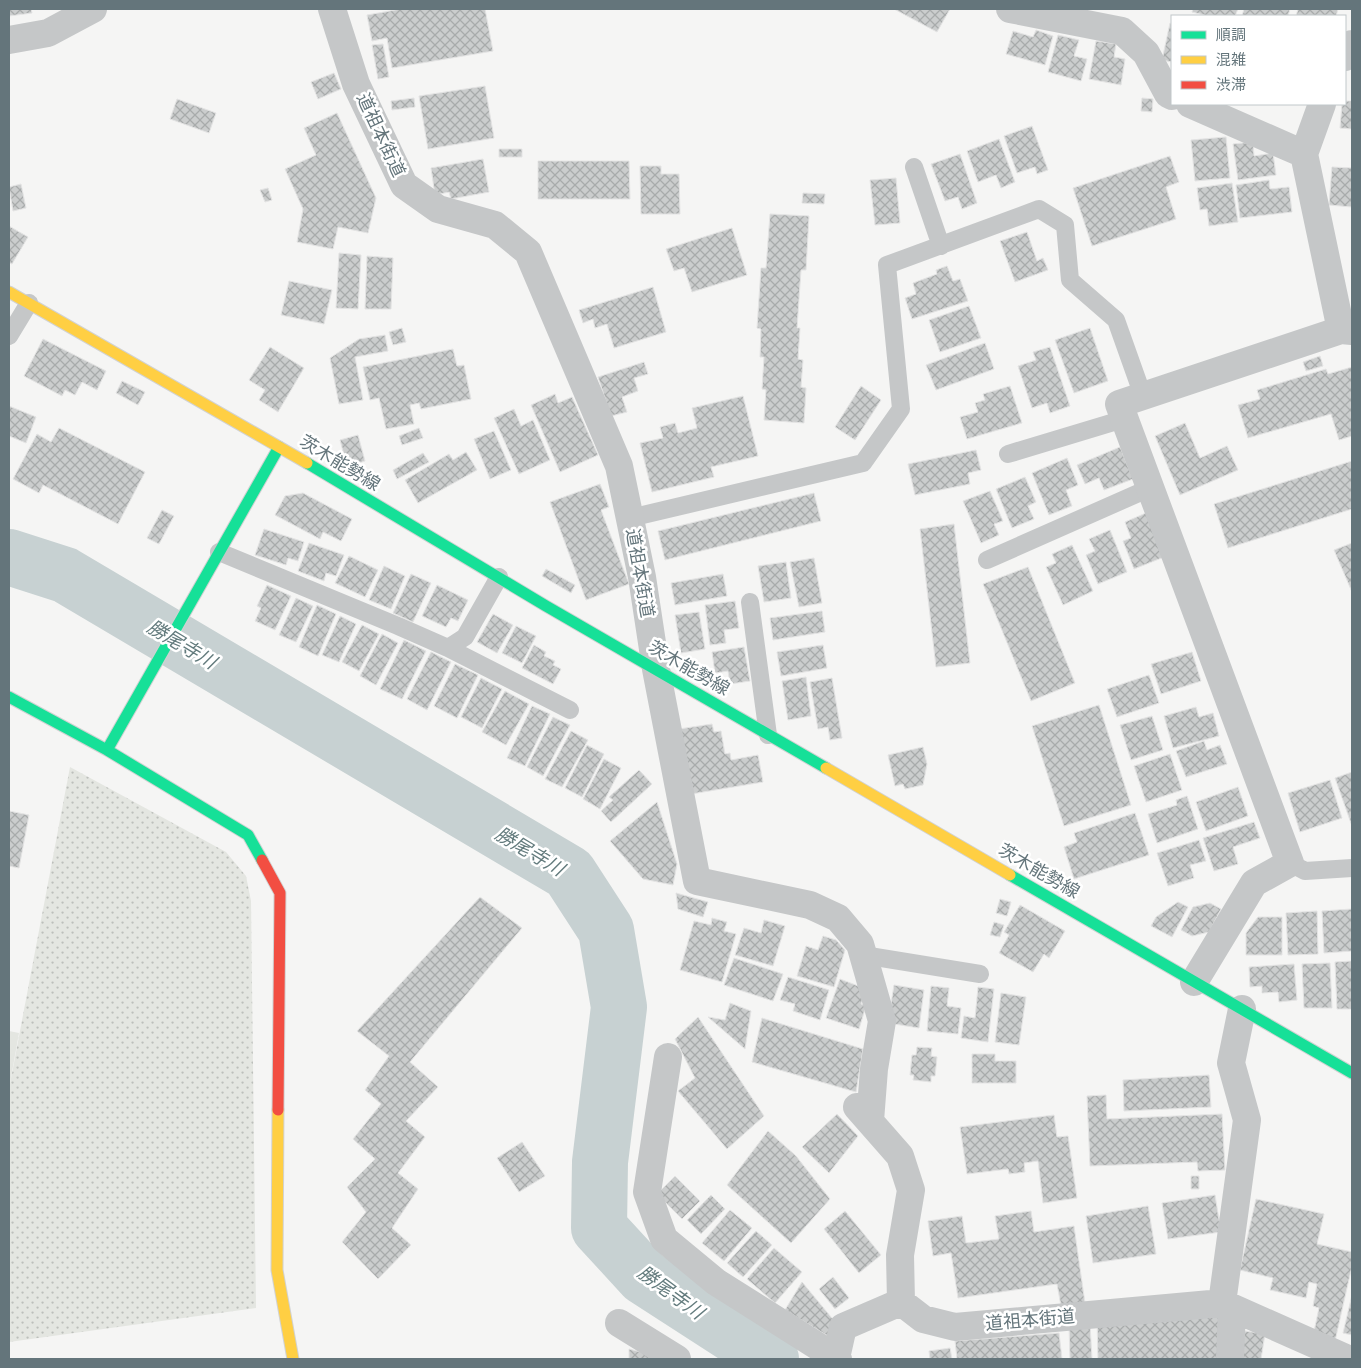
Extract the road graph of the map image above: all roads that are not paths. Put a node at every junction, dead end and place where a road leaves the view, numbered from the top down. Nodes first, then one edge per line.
1 (332, 9) edge
2 (1010, 9) edge
3 (78, 12) edge
4 (9, 40) edge
5 (1352, 44) edge
6 (1346, 55) edge
7 (1171, 96) edge
8 (1192, 105) edge
9 (1322, 105) edge
10 (1304, 154) junction
11 (914, 166) dead end
12 (941, 246) junction
13 (9, 292) edge
14 (29, 303) junction
15 (1347, 331) edge
16 (9, 336) edge
17 (1143, 396) junction
18 (1124, 419) junction
19 (279, 447) junction
20 (1008, 454) dead end
21 (1150, 488) junction
22 (630, 518) junction
23 (219, 552) junction
24 (986, 560) dead end
25 (499, 577) junction
26 (750, 602) dead end
27 (448, 648) junction
28 (656, 669) junction
29 (9, 697) edge
30 (570, 710) dead end
31 (768, 734) junction
32 (107, 750) junction
33 (1290, 863) junction
34 (1352, 868) edge
35 (863, 955) junction
36 (980, 974) dead end
37 (1194, 982) junction
38 (1242, 1009) junction
39 (668, 1057) dead end
40 (1352, 1073) edge
41 (901, 1302) junction
42 (1227, 1305) junction
43 (619, 1323) dead end
44 (293, 1359) edge
45 (676, 1359) edge
46 (837, 1359) edge
47 (1230, 1359) edge
48 (1348, 1359) edge

1 - 22 street, 道祖本街道
2 - 7 street
3 - 4 street
5 - 6 street
8 - 10 street
9 - 10 street
10 - 15 street
11 - 12 lane
12 - 17 lane
12 - 22 lane
13 - 14 main road, 茨木能勢線
14 - 16 lane
14 - 19 main road, 茨木能勢線
15 - 17 street
17 - 18 street
18 - 20 lane
18 - 21 street
19 - 23 main road
19 - 25 main road, 茨木能勢線
21 - 24 lane
21 - 33 street
22 - 28 street, 道祖本街道
23 - 27 lane
23 - 32 main road
25 - 27 lane
25 - 28 main road, 茨木能勢線
26 - 31 lane
27 - 30 lane
28 - 31 main road, 茨木能勢線
28 - 35 street, 道祖本街道
29 - 32 main road
31 - 37 main road, 茨木能勢線
32 - 44 main road
33 - 34 lane
33 - 37 street
35 - 36 lane
35 - 41 street, 道祖本街道
37 - 38 main road, 茨木能勢線
38 - 40 main road, 茨木能勢線
38 - 42 street
39 - 46 street
41 - 42 street, 道祖本街道
41 - 46 street
42 - 47 street
42 - 48 street, 道祖本街道
43 - 45 street

